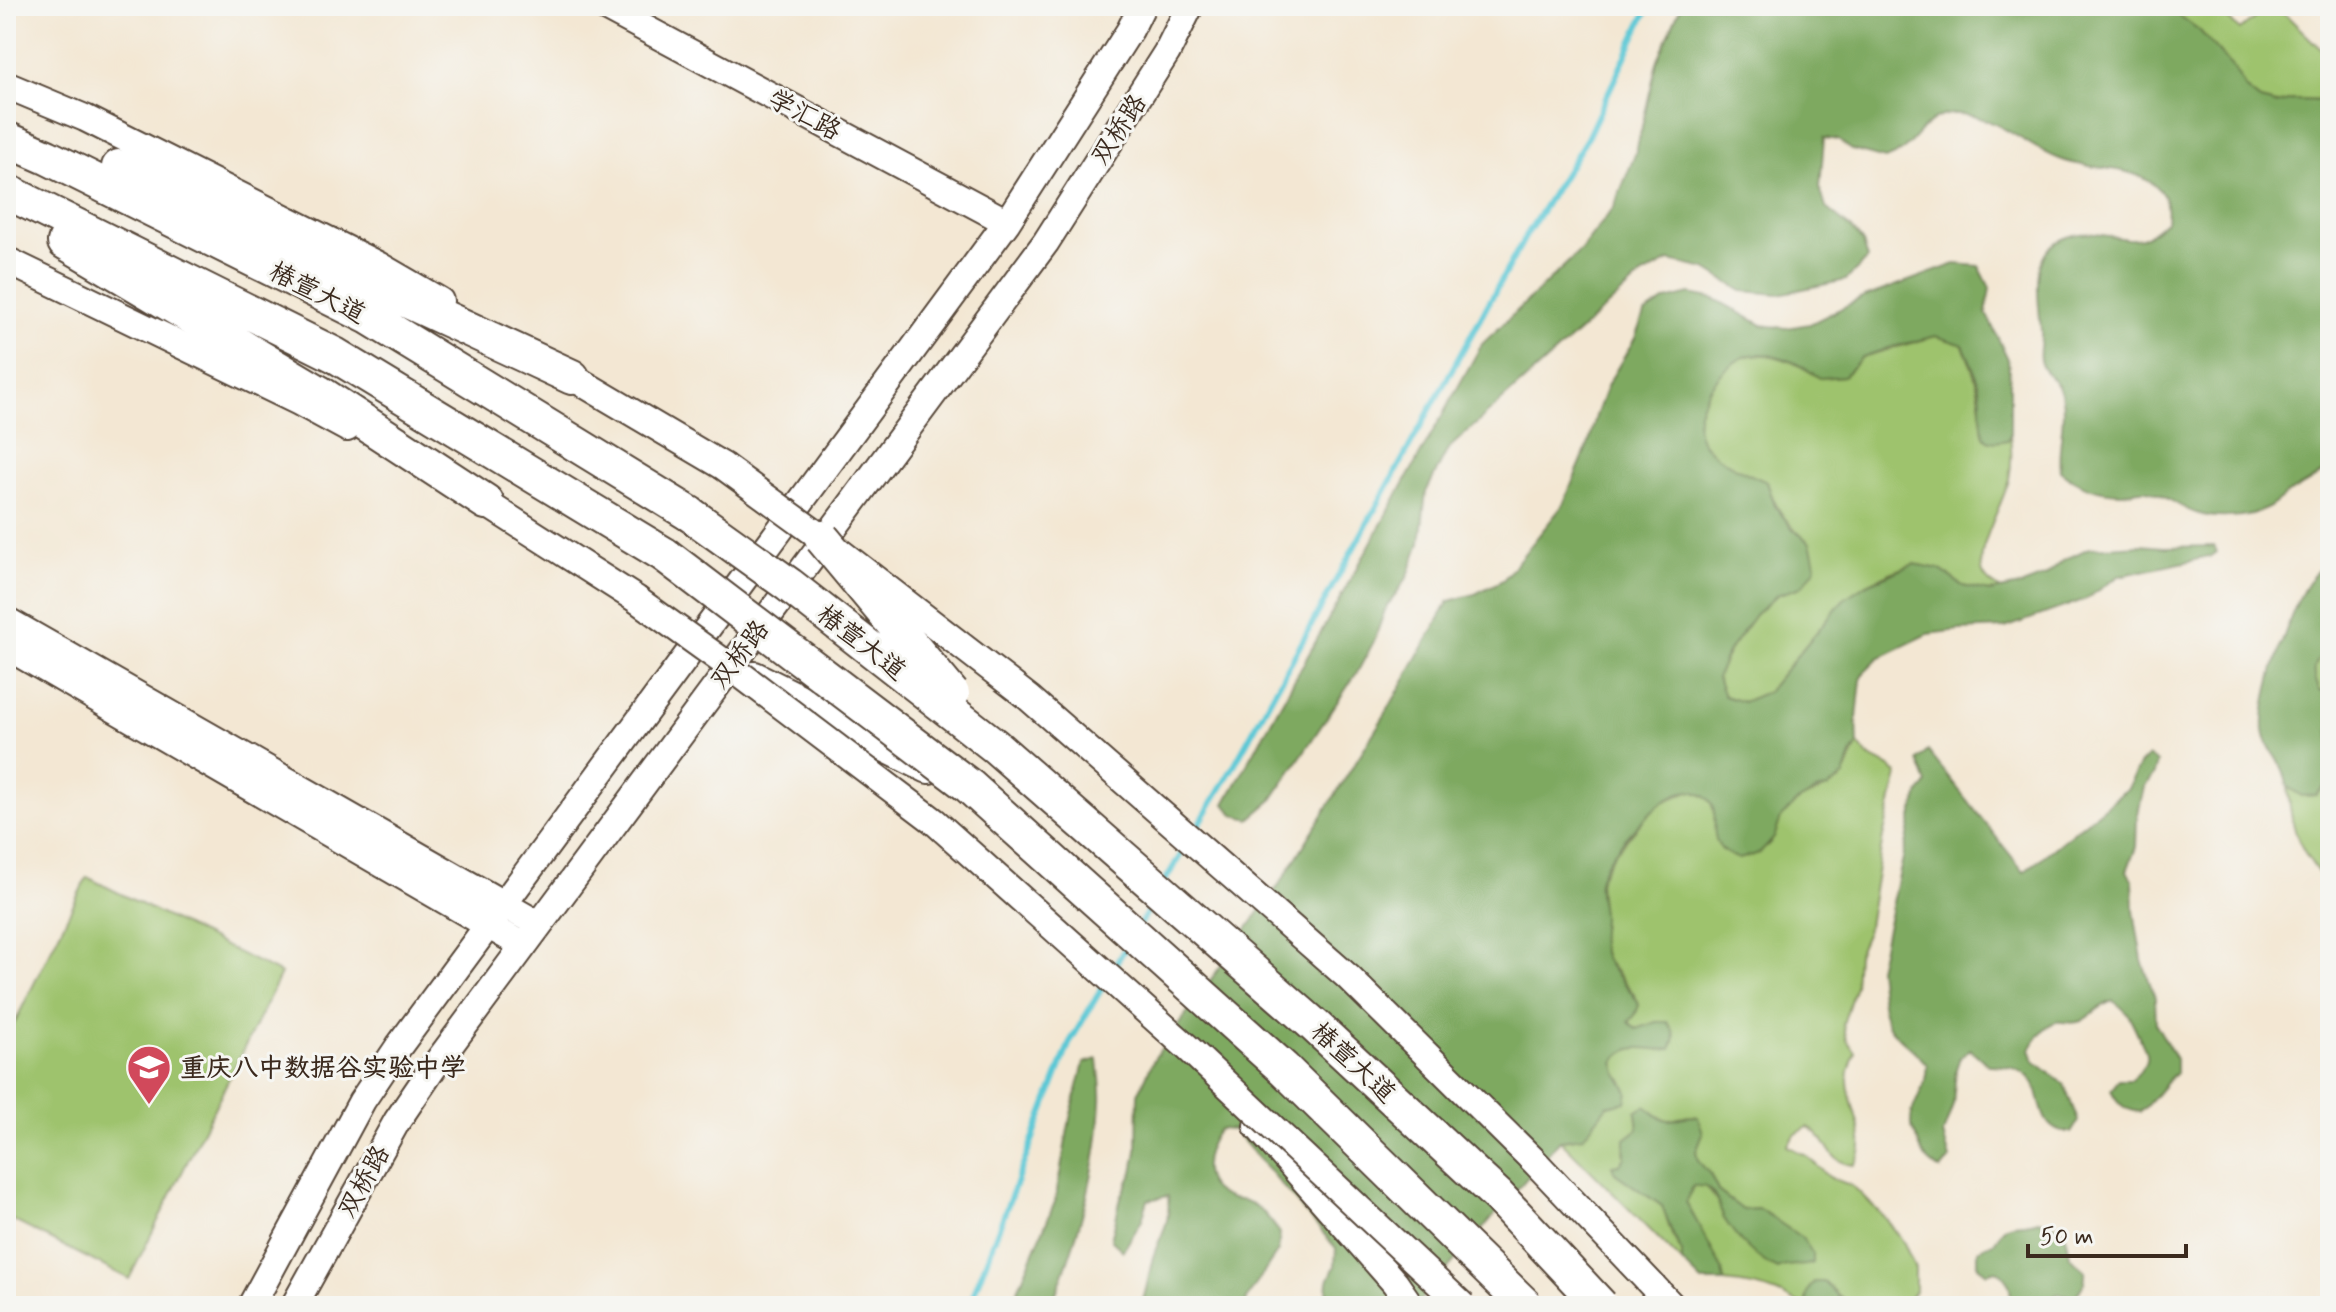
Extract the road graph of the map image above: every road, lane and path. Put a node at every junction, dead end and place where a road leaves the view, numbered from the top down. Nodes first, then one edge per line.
1 (603, 6) edge
2 (1142, 6) edge
3 (1190, 6) edge
4 (6, 85) edge
5 (6, 128) edge
6 (6, 139) edge
7 (53, 148) junction
8 (12, 203) edge
9 (1007, 222) junction
10 (6, 260) edge
11 (572, 377) junction
12 (486, 502) junction
13 (822, 538) junction
14 (6, 620) edge
15 (6, 646) edge
16 (732, 668) junction
17 (995, 746) junction
18 (969, 786) junction
19 (496, 914) junction
20 (530, 934) junction
21 (1188, 1048) junction
22 (251, 1306) edge
23 (294, 1306) edge
24 (1411, 1306) edge
25 (1463, 1306) edge
26 (1526, 1306) edge
27 (1601, 1306) edge
28 (1672, 1306) edge

1 - 9 main road, 学汇路
2 - 9 main road, 双桥路
3 - 20 main road, 双桥路
4 - 11 main road
5 - 7 highway
6 - 7 highway, 椿萱大道
7 - 11 highway
7 - 17 highway, 椿萱大道, bridge
8 - 12 highway
8 - 18 highway, 椿萱大道, bridge
9 - 19 main road, 双桥路
10 - 12 main road
11 - 13 main road, bridge
12 - 16 main road, bridge
13 - 17 highway, bridge
13 - 28 main road, bridge
14 - 19 main road
15 - 19 main road
16 - 18 highway, bridge
16 - 21 main road, bridge
17 - 27 highway, 椿萱大道, bridge
18 - 26 highway, 椿萱大道, bridge
19 - 20 main road
19 - 22 main road, 双桥路
20 - 23 main road, 双桥路
21 - 24 main road, bridge
21 - 25 main road, bridge

